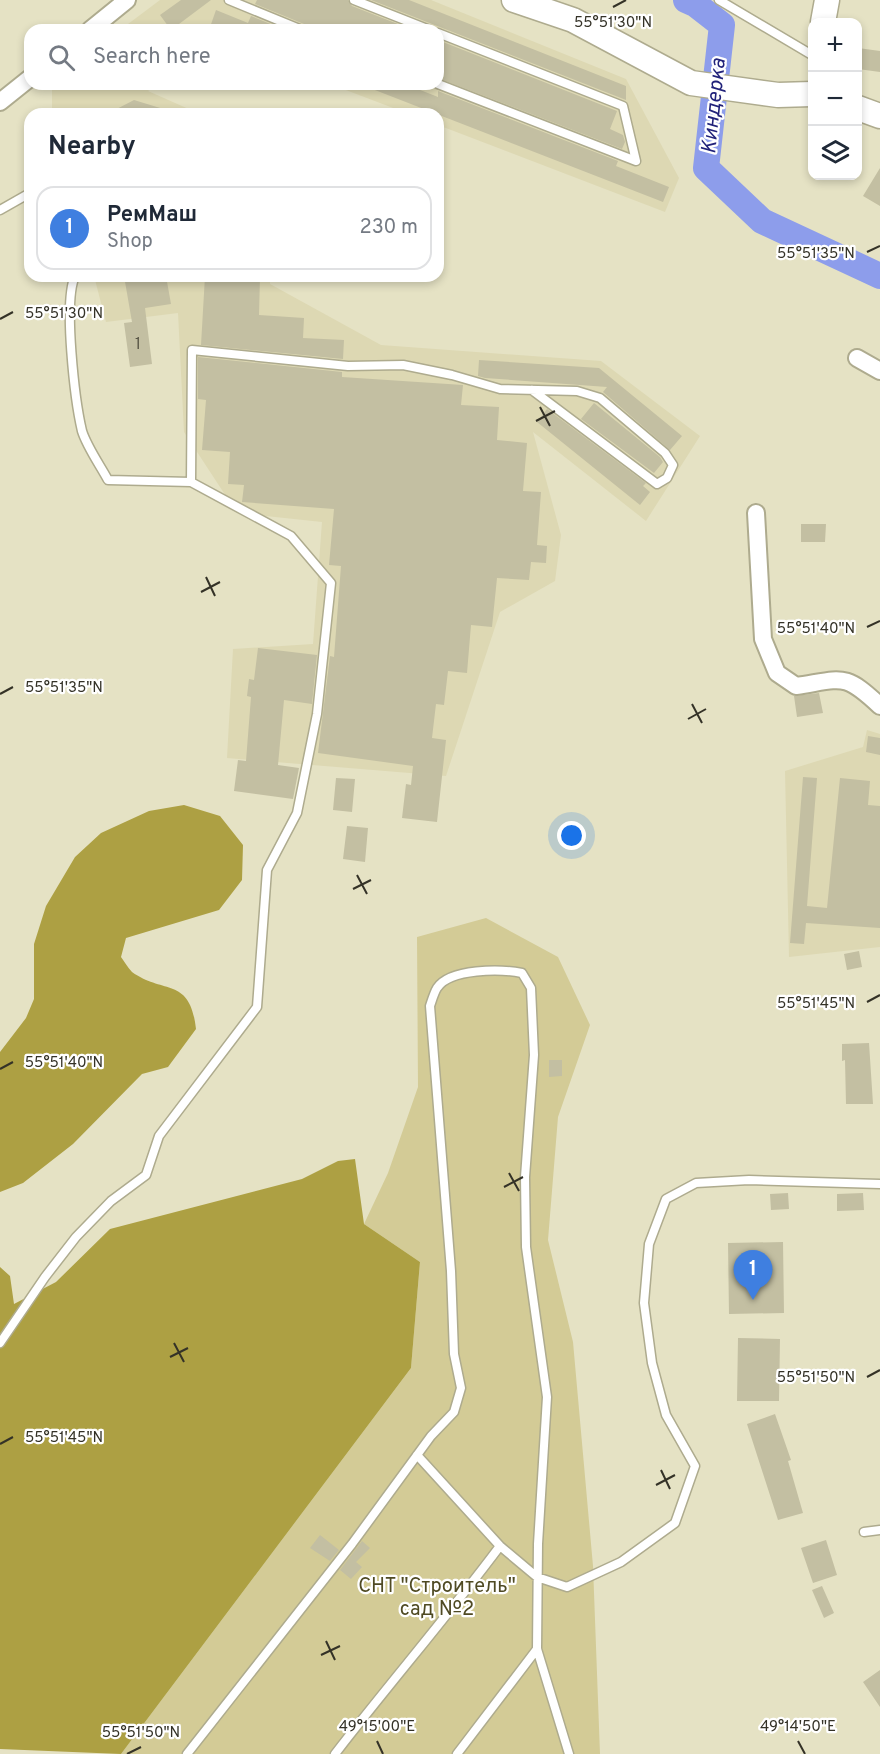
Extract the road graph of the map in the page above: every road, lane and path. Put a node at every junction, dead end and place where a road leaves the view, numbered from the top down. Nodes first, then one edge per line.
1 (127, 0) edge
2 (229, 0) edge
3 (354, 0) edge
4 (514, 0) edge
5 (719, 0) edge
6 (827, 0) edge
7 (824, 18) edge
8 (97, 24) edge
9 (287, 24) edge
10 (415, 24) edge
11 (444, 35) edge
12 (808, 52) edge
13 (24, 83) edge
14 (444, 86) edge
15 (808, 94) edge
16 (0, 102) edge
17 (862, 109) edge
18 (880, 116) edge
19 (24, 196) edge
20 (0, 210) edge
21 (72, 282) edge
22 (857, 358) dead end
23 (880, 371) edge
24 (532, 390) junction
25 (191, 482) junction
26 (756, 513) dead end
27 (880, 706) edge
28 (880, 1184) edge
29 (0, 1343) edge
30 (417, 1455) junction
31 (880, 1530) edge
32 (864, 1532) dead end
33 (500, 1546) junction
34 (537, 1577) junction
35 (537, 1649) junction
36 (187, 1754) edge
37 (335, 1754) edge
38 (457, 1754) edge
39 (569, 1754) edge

1 - 8 street
2 - 9 lane
3 - 10 lane
4 - 15 street
5 - 12 lane
6 - 7 street
11 - 14 lane
13 - 16 street
17 - 18 street
19 - 20 lane
21 - 25 lane
22 - 23 street
24 - 24 lane
24 - 25 lane
25 - 29 lane
26 - 27 street
28 - 34 lane
30 - 33 lane
30 - 34 lane
30 - 36 lane
31 - 32 lane
33 - 34 lane
33 - 37 lane
34 - 35 lane
35 - 38 lane
35 - 39 lane

